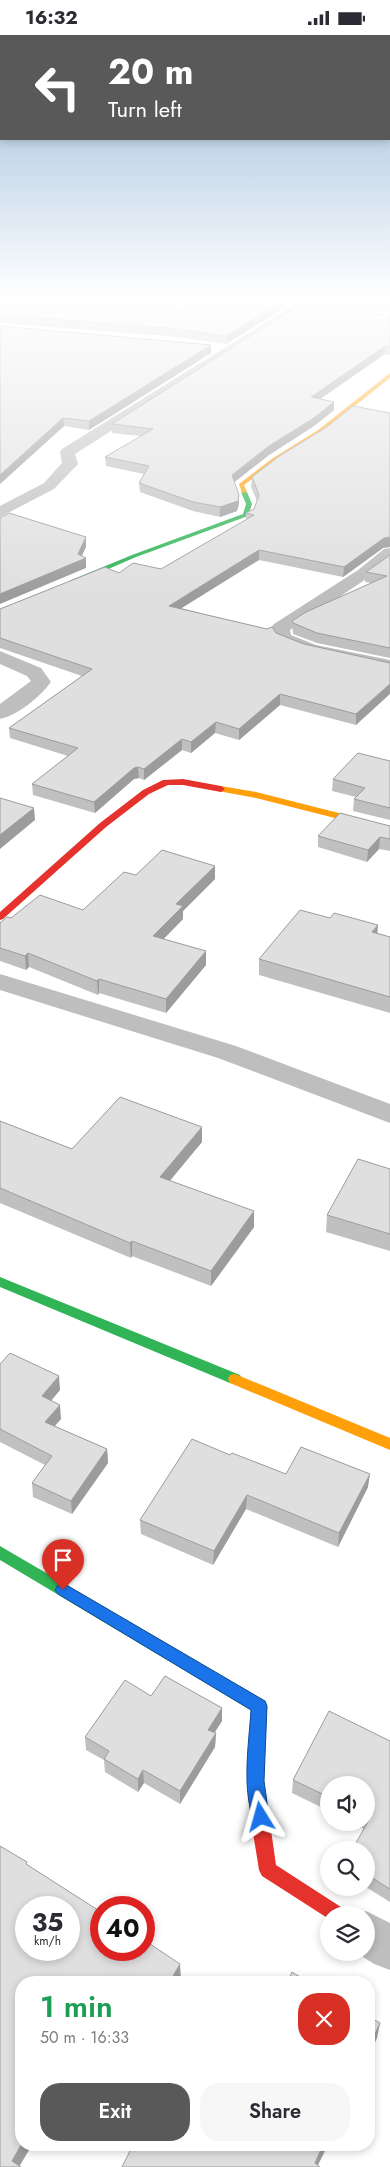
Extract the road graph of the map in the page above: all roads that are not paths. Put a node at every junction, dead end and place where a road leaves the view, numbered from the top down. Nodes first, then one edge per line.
1 (157, 394) edge
2 (366, 394) edge
3 (0, 512) edge
4 (390, 553) edge
5 (62, 586) edge
6 (0, 657) edge
7 (390, 666) edge
8 (0, 713) edge
9 (390, 829) edge
10 (0, 917) edge
11 (0, 982) edge
12 (390, 1114) edge
13 (0, 1282) edge
14 (390, 1444) edge
15 (0, 1552) edge
16 (324, 1906) edge
17 (375, 1939) edge
18 (390, 1948) edge

1 - 3 street
2 - 5 street
4 - 7 street
6 - 8 street
9 - 10 street
11 - 12 street
13 - 14 street
15 - 16 street
17 - 18 street

